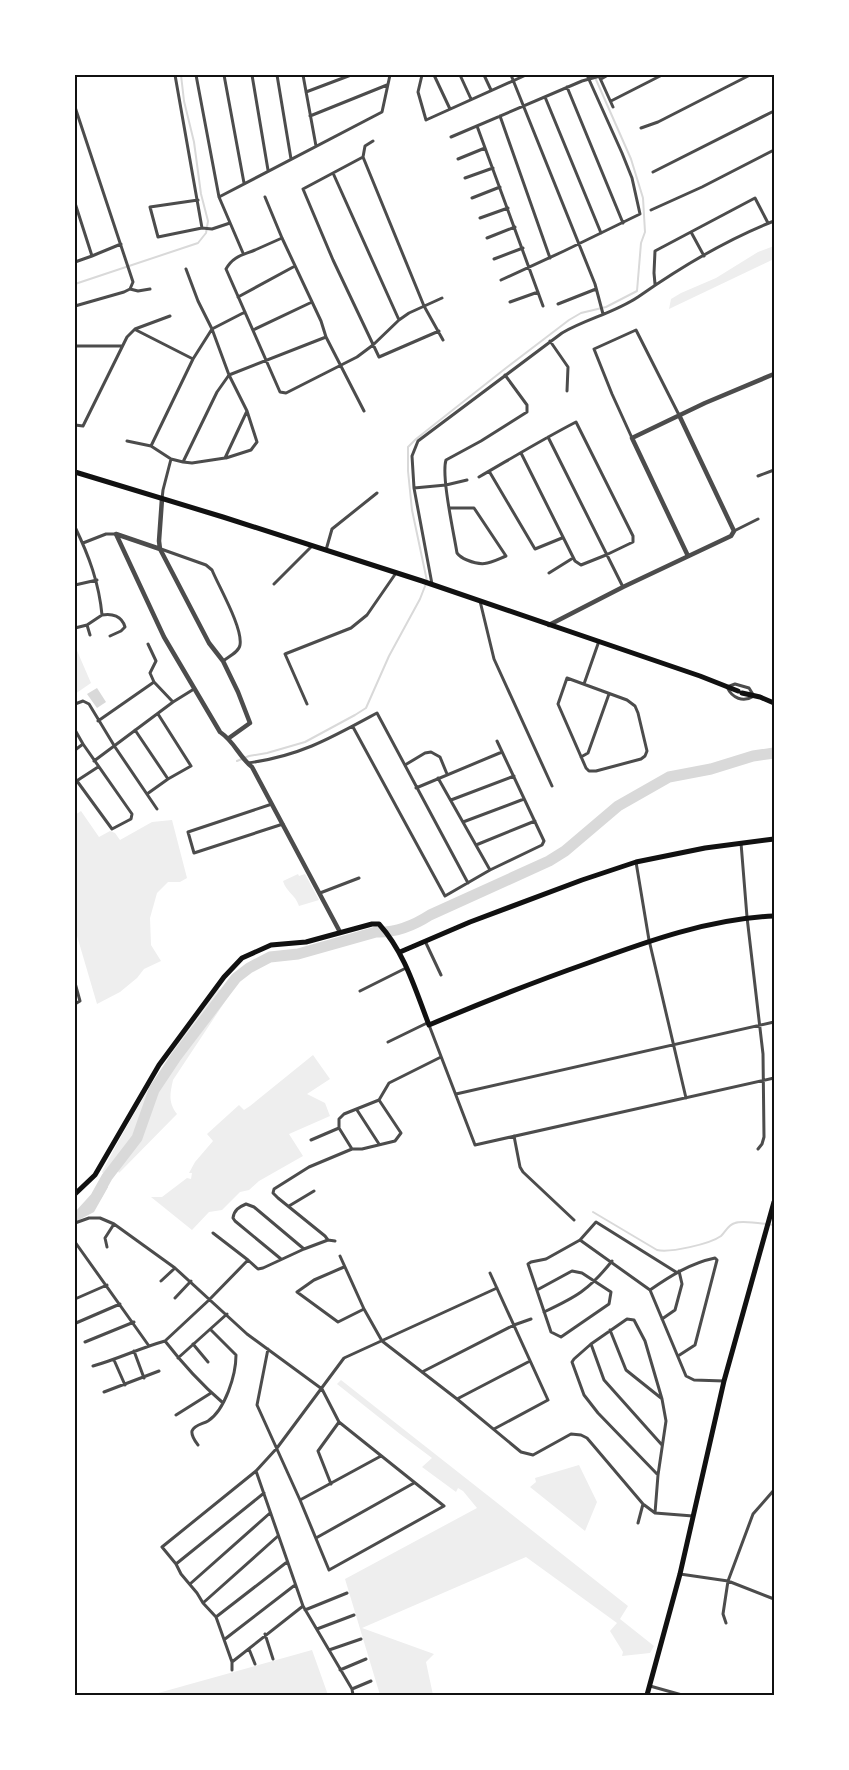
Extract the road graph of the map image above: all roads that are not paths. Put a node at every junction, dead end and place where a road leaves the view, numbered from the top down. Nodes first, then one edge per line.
1 (175, 75) edge
2 (196, 75) edge
3 (224, 75) edge
4 (252, 75) edge
5 (277, 75) edge
6 (303, 75) edge
7 (351, 75) edge
8 (390, 75) edge
9 (422, 75) edge
10 (434, 75) edge
11 (460, 75) edge
12 (484, 75) edge
13 (510, 75) edge
14 (526, 75) edge
15 (587, 75) edge
16 (608, 75) edge
17 (662, 75) edge
18 (750, 75) edge
19 (599, 77) edge
20 (590, 79) junction
21 (513, 81) junction
22 (388, 85) junction
23 (567, 87) junction
24 (491, 90) junction
25 (306, 92) junction
26 (545, 97) junction
27 (471, 99) junction
28 (610, 101) junction
29 (75, 107) edge
30 (523, 107) junction
31 (614, 107) dead end
32 (450, 109) junction
33 (774, 110) edge
34 (310, 116) junction
35 (500, 116) junction
36 (477, 126) junction
37 (641, 128) dead end
38 (450, 137) dead end
39 (373, 142) dead end
40 (316, 146) junction
41 (486, 148) junction
42 (774, 150) edge
43 (362, 157) junction
44 (291, 159) junction
45 (458, 159) dead end
46 (493, 168) junction
47 (268, 171) junction
48 (653, 172) dead end
49 (332, 173) junction
50 (465, 178) dead end
51 (244, 183) junction
52 (500, 187) junction
53 (219, 197) junction
54 (265, 197) dead end
55 (472, 198) dead end
56 (198, 200) junction
57 (75, 203) edge
58 (508, 208) junction
59 (651, 210) dead end
60 (480, 218) dead end
61 (774, 220) edge
62 (230, 223) junction
63 (623, 223) junction
64 (768, 223) junction
65 (515, 227) junction
66 (202, 228) junction
67 (691, 232) junction
68 (601, 233) junction
69 (282, 238) junction
70 (487, 238) dead end
71 (121, 244) junction
72 (578, 245) junction
73 (523, 248) junction
74 (243, 253) junction
75 (92, 256) junction
76 (704, 256) junction
77 (550, 258) junction
78 (494, 259) dead end
79 (75, 262) edge
80 (295, 266) junction
81 (529, 268) junction
82 (186, 269) dead end
83 (501, 280) dead end
84 (655, 284) junction
85 (130, 289) junction
86 (150, 289) dead end
87 (596, 289) junction
88 (538, 292) junction
89 (238, 297) junction
90 (442, 298) dead end
91 (312, 302) junction
92 (510, 302) dead end
93 (558, 304) dead end
94 (75, 306) edge
95 (424, 306) junction
96 (543, 306) dead end
97 (245, 312) junction
98 (603, 312) junction
99 (170, 316) dead end
100 (398, 320) junction
101 (135, 329) junction
102 (212, 329) junction
103 (253, 330) junction
104 (439, 331) junction
105 (326, 337) junction
106 (442, 340) dead end
107 (550, 341) junction
108 (373, 345) junction
109 (75, 346) edge
110 (122, 346) junction
111 (193, 359) junction
112 (266, 360) junction
113 (341, 366) junction
114 (229, 374) junction
115 (774, 374) edge
116 (505, 375) junction
117 (567, 391) dead end
118 (247, 411) junction
119 (364, 411) dead end
120 (679, 415) junction
121 (75, 425) edge
122 (548, 437) junction
123 (632, 438) junction
124 (127, 441) dead end
125 (151, 446) junction
126 (521, 453) junction
127 (226, 458) junction
128 (171, 459) junction
129 (183, 462) junction
130 (774, 470) edge
131 (490, 471) junction
132 (75, 472) edge
133 (758, 476) dead end
134 (480, 477) dead end
135 (467, 480) dead end
136 (446, 485) junction
137 (414, 488) junction
138 (377, 493) dead end
139 (162, 499) junction
140 (450, 508) junction
141 (758, 518) dead end
142 (75, 527) edge
143 (734, 531) junction
144 (116, 534) junction
145 (562, 538) junction
146 (83, 543) junction
147 (312, 546) junction
148 (160, 549) junction
149 (326, 550) junction
150 (606, 555) junction
151 (688, 556) junction
152 (573, 558) junction
153 (396, 572) junction
154 (548, 573) dead end
155 (97, 580) junction
156 (429, 583) junction
157 (274, 584) dead end
158 (75, 585) edge
159 (623, 587) junction
160 (480, 601) junction
161 (102, 616) junction
162 (549, 624) junction
163 (87, 625) junction
164 (75, 628) edge
165 (90, 635) dead end
166 (110, 636) dead end
167 (599, 642) junction
168 (148, 644) dead end
169 (223, 660) junction
170 (154, 682) junction
171 (584, 684) junction
172 (727, 687) junction
173 (194, 689) junction
174 (610, 694) junction
175 (754, 696) junction
176 (173, 702) junction
177 (774, 703) edge
178 (75, 704) edge
179 (308, 704) dead end
180 (158, 714) junction
181 (98, 721) junction
182 (353, 726) junction
183 (75, 730) edge
184 (135, 730) junction
185 (229, 738) junction
186 (497, 741) dead end
187 (83, 744) junction
188 (115, 747) junction
189 (75, 750) edge
190 (502, 752) junction
191 (581, 757) junction
192 (94, 761) junction
193 (246, 762) junction
194 (405, 765) junction
195 (98, 767) junction
196 (448, 774) junction
197 (514, 776) junction
198 (438, 778) junction
199 (168, 779) junction
200 (76, 782) edge
201 (552, 786) dead end
202 (416, 788) junction
203 (148, 794) junction
204 (524, 799) junction
205 (451, 800) junction
206 (273, 804) junction
207 (157, 809) dead end
208 (535, 821) junction
209 (464, 822) junction
210 (283, 824) junction
211 (774, 838) edge
212 (741, 842) junction
213 (476, 845) junction
214 (636, 862) junction
215 (490, 870) junction
216 (359, 878) dead end
217 (468, 882) junction
218 (320, 893) junction
219 (774, 916) edge
220 (747, 917) junction
221 (340, 932) junction
222 (649, 940) junction
223 (425, 941) junction
224 (400, 952) junction
225 (407, 967) junction
226 (441, 975) dead end
227 (75, 983) edge
228 (360, 991) dead end
229 (75, 1004) edge
230 (774, 1022) edge
231 (428, 1024) junction
232 (760, 1025) junction
233 (388, 1042) dead end
234 (673, 1045) junction
235 (441, 1057) junction
236 (774, 1078) edge
237 (765, 1080) junction
238 (456, 1094) junction
239 (686, 1098) junction
240 (379, 1100) junction
241 (357, 1110) junction
242 (340, 1128) junction
243 (514, 1136) junction
244 (311, 1140) dead end
245 (379, 1144) junction
246 (352, 1149) junction
247 (758, 1149) dead end
248 (314, 1191) dead end
249 (75, 1194) edge
250 (774, 1202) edge
251 (288, 1206) junction
252 (574, 1220) dead end
253 (75, 1223) edge
254 (114, 1224) junction
255 (213, 1233) dead end
256 (328, 1240) junction
257 (580, 1240) junction
258 (75, 1242) edge
259 (335, 1242) dead end
260 (107, 1247) dead end
261 (304, 1248) junction
262 (340, 1256) dead end
263 (281, 1259) junction
264 (248, 1260) junction
265 (612, 1261) junction
266 (344, 1266) junction
267 (175, 1268) junction
268 (678, 1272) junction
269 (490, 1273) dead end
270 (161, 1281) dead end
271 (191, 1281) junction
272 (596, 1282) junction
273 (107, 1285) junction
274 (497, 1288) junction
275 (537, 1290) junction
276 (650, 1290) junction
277 (175, 1298) dead end
278 (75, 1299) edge
279 (209, 1300) junction
280 (120, 1304) junction
281 (364, 1309) junction
282 (544, 1312) junction
283 (226, 1314) junction
284 (531, 1319) dead end
285 (662, 1320) junction
286 (76, 1322) edge
287 (134, 1322) junction
288 (514, 1325) junction
289 (211, 1330) junction
290 (610, 1330) junction
291 (165, 1341) junction
292 (382, 1341) junction
293 (85, 1342) dead end
294 (193, 1344) junction
295 (591, 1344) junction
296 (149, 1346) junction
297 (268, 1349) junction
298 (134, 1351) junction
299 (678, 1356) junction
300 (178, 1358) junction
301 (114, 1360) junction
302 (530, 1361) junction
303 (208, 1362) dead end
304 (93, 1366) dead end
305 (160, 1371) dead end
306 (422, 1372) junction
307 (144, 1378) junction
308 (724, 1381) junction
309 (125, 1385) junction
310 (322, 1389) junction
311 (104, 1392) dead end
312 (211, 1393) junction
313 (457, 1399) junction
314 (662, 1399) junction
315 (222, 1402) junction
316 (176, 1415) dead end
317 (339, 1422) junction
318 (494, 1429) junction
319 (198, 1445) dead end
320 (663, 1445) junction
321 (277, 1448) junction
322 (381, 1456) junction
323 (256, 1471) junction
324 (658, 1475) junction
325 (414, 1483) junction
326 (331, 1484) junction
327 (774, 1490) edge
328 (264, 1493) junction
329 (300, 1500) junction
330 (643, 1504) junction
331 (270, 1513) junction
332 (655, 1513) junction
333 (693, 1516) junction
334 (638, 1523) dead end
335 (278, 1536) junction
336 (316, 1538) junction
337 (287, 1562) junction
338 (176, 1564) junction
339 (680, 1574) junction
340 (728, 1581) junction
341 (190, 1584) junction
342 (295, 1585) junction
343 (347, 1593) dead end
344 (774, 1599) edge
345 (202, 1603) junction
346 (304, 1608) junction
347 (354, 1615) dead end
348 (216, 1617) junction
349 (726, 1623) dead end
350 (316, 1628) junction
351 (265, 1634) junction
352 (225, 1639) junction
353 (361, 1639) dead end
354 (249, 1649) junction
355 (329, 1650) junction
356 (273, 1659) dead end
357 (366, 1659) dead end
358 (232, 1662) junction
359 (255, 1664) dead end
360 (232, 1670) dead end
361 (340, 1670) junction
362 (371, 1681) dead end
363 (650, 1686) junction
364 (352, 1689) junction
365 (353, 1695) edge
366 (647, 1695) edge
367 (682, 1695) edge

1 - 56 street
2 - 53 street
3 - 51 street
4 - 47 street
5 - 44 street
6 - 25 street
7 - 25 street
8 - 22 street
9 - 32 street
10 - 32 street
11 - 27 street
12 - 24 street
13 - 21 street
14 - 21 street
15 - 20 street
16 - 19 street
17 - 28 street
18 - 37 street
19 - 20 street
19 - 28 street
20 - 23 street
20 - 63 street
21 - 24 street
21 - 30 street
22 - 34 street
22 - 40 street
23 - 26 street
23 - 63 street
24 - 27 street
25 - 34 street
26 - 30 street
26 - 68 street
27 - 32 street
28 - 31 street
29 - 71 street
30 - 35 street
30 - 72 street
33 - 48 street
34 - 40 street
35 - 36 street
35 - 77 street
36 - 38 street
36 - 41 street
39 - 43 street
40 - 44 street
41 - 45 street
41 - 46 street
42 - 59 street
43 - 49 street
43 - 95 street
44 - 47 street
46 - 50 street
46 - 52 street
47 - 51 street
49 - 100 street
49 - 108 street
51 - 53 street
52 - 55 street
52 - 58 street
53 - 62 street
54 - 69 street
56 - 66 street
56 - 66 street
57 - 75 street
58 - 60 street
58 - 65 street
61 - 64 street
62 - 66 street
62 - 74 street
63 - 68 street
64 - 67 street
64 - 76 street
65 - 70 street
65 - 73 street
67 - 76 street
67 - 84 street
68 - 72 street
69 - 74 street
69 - 80 street
71 - 75 street
71 - 85 street
72 - 77 street
72 - 87 street
73 - 78 street
73 - 81 street
74 - 89 street
75 - 79 street
76 - 84 street
77 - 81 street
80 - 89 street
80 - 91 street
81 - 83 street
81 - 88 street
82 - 102 street
84 - 98 street
85 - 86 street
85 - 94 street
87 - 93 street
87 - 98 street
88 - 92 street
88 - 96 street
89 - 97 street
90 - 95 street
91 - 103 street
91 - 105 street
95 - 100 street
95 - 104 street
97 - 102 street
97 - 103 street
98 - 107 street
99 - 101 street
100 - 108 street
101 - 110 street
101 - 111 street
102 - 111 street
102 - 114 street
103 - 112 street
104 - 106 street
104 - 108 street
105 - 112 street
105 - 113 street
107 - 116 street
107 - 117 street
108 - 113 street
109 - 110 street
110 - 121 street
111 - 125 street
112 - 113 street
112 - 114 street
113 - 119 street
114 - 118 street
114 - 129 street
115 - 120 street
116 - 136 street
116 - 137 street
118 - 127 street
118 - 127 street
120 - 123 street
120 - 123 street
120 - 143 street
122 - 126 street
122 - 150 street
122 - 150 street
123 - 151 street
124 - 125 street
125 - 128 street
126 - 131 street
126 - 145 street
127 - 129 street
128 - 129 street
128 - 139 street
130 - 133 street
131 - 134 street
131 - 145 street
132 - 139 main road
135 - 136 street
136 - 137 street
136 - 140 street
137 - 156 street
138 - 149 street
139 - 147 main road
139 - 148 street
140 - 140 street
141 - 143 street
142 - 146 street
143 - 151 street
144 - 146 street
144 - 148 street
144 - 173 street
145 - 152 street
146 - 155 street
147 - 149 main road
147 - 157 street
148 - 169 street
148 - 169 street
149 - 153 main road
150 - 152 street
150 - 159 street
151 - 159 street
152 - 154 street
153 - 156 main road
153 - 179 street
155 - 158 street
155 - 161 street
156 - 160 main road
159 - 162 street
160 - 162 main road
160 - 201 street
161 - 163 street
161 - 166 street
162 - 167 main road
163 - 164 street
163 - 165 street
167 - 171 street
167 - 172 main road
168 - 170 street
169 - 185 street
170 - 176 street
170 - 181 street
171 - 174 street
171 - 191 street
172 - 175 main road
172 - 175 street
172 - 175 street
173 - 176 street
173 - 185 street
174 - 191 street
174 - 191 street
175 - 177 main road
176 - 180 street
178 - 181 street
180 - 184 street
180 - 199 street
181 - 188 street
182 - 193 street
182 - 194 street
182 - 217 street
183 - 187 street
184 - 188 street
184 - 199 street
185 - 193 street
186 - 190 street
187 - 189 street
187 - 192 street
188 - 192 street
188 - 203 street
190 - 196 street
190 - 197 street
192 - 195 street
193 - 206 street
194 - 196 street
194 - 202 street
195 - 200 street
195 - 200 street
196 - 198 street
197 - 204 street
197 - 205 street
198 - 202 street
198 - 205 street
199 - 203 street
202 - 217 street
203 - 207 street
204 - 208 street
204 - 209 street
205 - 209 street
206 - 210 street
206 - 210 street
208 - 213 street
208 - 215 street
209 - 213 street
210 - 218 street
211 - 212 main road
212 - 214 main road
212 - 220 street
213 - 215 street
214 - 222 street
214 - 223 main road
215 - 217 street
216 - 218 street
218 - 221 street
219 - 220 main road
220 - 222 main road
220 - 232 street
221 - 224 main road
221 - 249 main road
222 - 231 main road
222 - 234 street
223 - 224 main road
223 - 226 street
224 - 225 main road
225 - 228 street
225 - 231 main road
227 - 229 street
230 - 232 street
231 - 233 street
231 - 235 street
232 - 234 street
232 - 237 street
234 - 238 street
234 - 239 street
235 - 238 street
235 - 240 street
236 - 237 street
237 - 239 street
237 - 247 street
238 - 243 street
239 - 243 street
240 - 241 street
240 - 245 street
241 - 242 street
241 - 245 street
242 - 244 street
242 - 246 street
243 - 252 street
245 - 246 street
246 - 251 street
248 - 251 street
250 - 308 main road
251 - 256 street
253 - 254 street
254 - 260 street
254 - 267 street
255 - 264 street
256 - 259 street
256 - 261 street
257 - 265 street
257 - 268 street
257 - 275 street
258 - 273 street
261 - 263 street
261 - 263 street
262 - 266 street
263 - 264 street
264 - 279 street
265 - 272 street
265 - 276 street
266 - 281 street
266 - 281 street
267 - 270 street
267 - 271 street
268 - 276 street
268 - 285 street
268 - 299 street
269 - 274 street
271 - 277 street
271 - 279 street
272 - 275 street
272 - 282 street
272 - 282 street
273 - 278 street
273 - 280 street
274 - 288 street
274 - 292 street
275 - 282 street
276 - 285 street
279 - 283 street
279 - 291 street
280 - 286 street
280 - 287 street
281 - 292 street
283 - 289 street
283 - 297 street
284 - 288 street
285 - 299 street
287 - 293 street
287 - 296 street
288 - 302 street
288 - 306 street
289 - 294 street
289 - 315 street
290 - 295 street
290 - 314 street
290 - 314 street
291 - 296 street
291 - 300 street
292 - 306 street
292 - 310 street
294 - 300 street
294 - 303 street
295 - 320 street
295 - 324 street
296 - 298 street
297 - 310 street
297 - 321 street
298 - 301 street
298 - 307 street
299 - 308 street
300 - 312 street
301 - 304 street
301 - 309 street
302 - 313 street
302 - 318 street
305 - 307 street
306 - 313 street
307 - 309 street
308 - 333 main road
309 - 311 street
310 - 317 street
310 - 321 street
312 - 315 street
312 - 316 street
313 - 318 street
314 - 320 street
315 - 319 street
317 - 322 street
317 - 326 street
318 - 330 street
320 - 324 street
321 - 323 street
321 - 329 street
322 - 325 street
322 - 326 street
323 - 328 street
323 - 338 street
324 - 332 street
325 - 336 street
325 - 336 street
326 - 329 street
327 - 340 street
328 - 331 street
328 - 338 street
329 - 336 street
330 - 332 street
330 - 334 street
331 - 335 street
331 - 341 street
332 - 333 street
333 - 339 main road
335 - 337 street
335 - 345 street
337 - 342 street
337 - 348 street
338 - 341 street
339 - 340 street
339 - 363 main road
340 - 344 street
340 - 349 street
341 - 345 street
342 - 346 street
342 - 352 street
343 - 346 street
345 - 348 street
346 - 350 street
346 - 351 street
347 - 350 street
348 - 352 street
350 - 355 street
351 - 354 street
351 - 356 street
352 - 358 street
353 - 355 street
354 - 358 street
354 - 359 street
355 - 361 street
357 - 361 street
358 - 360 street
361 - 364 street
362 - 364 street
363 - 366 main road
363 - 367 street
364 - 365 street

